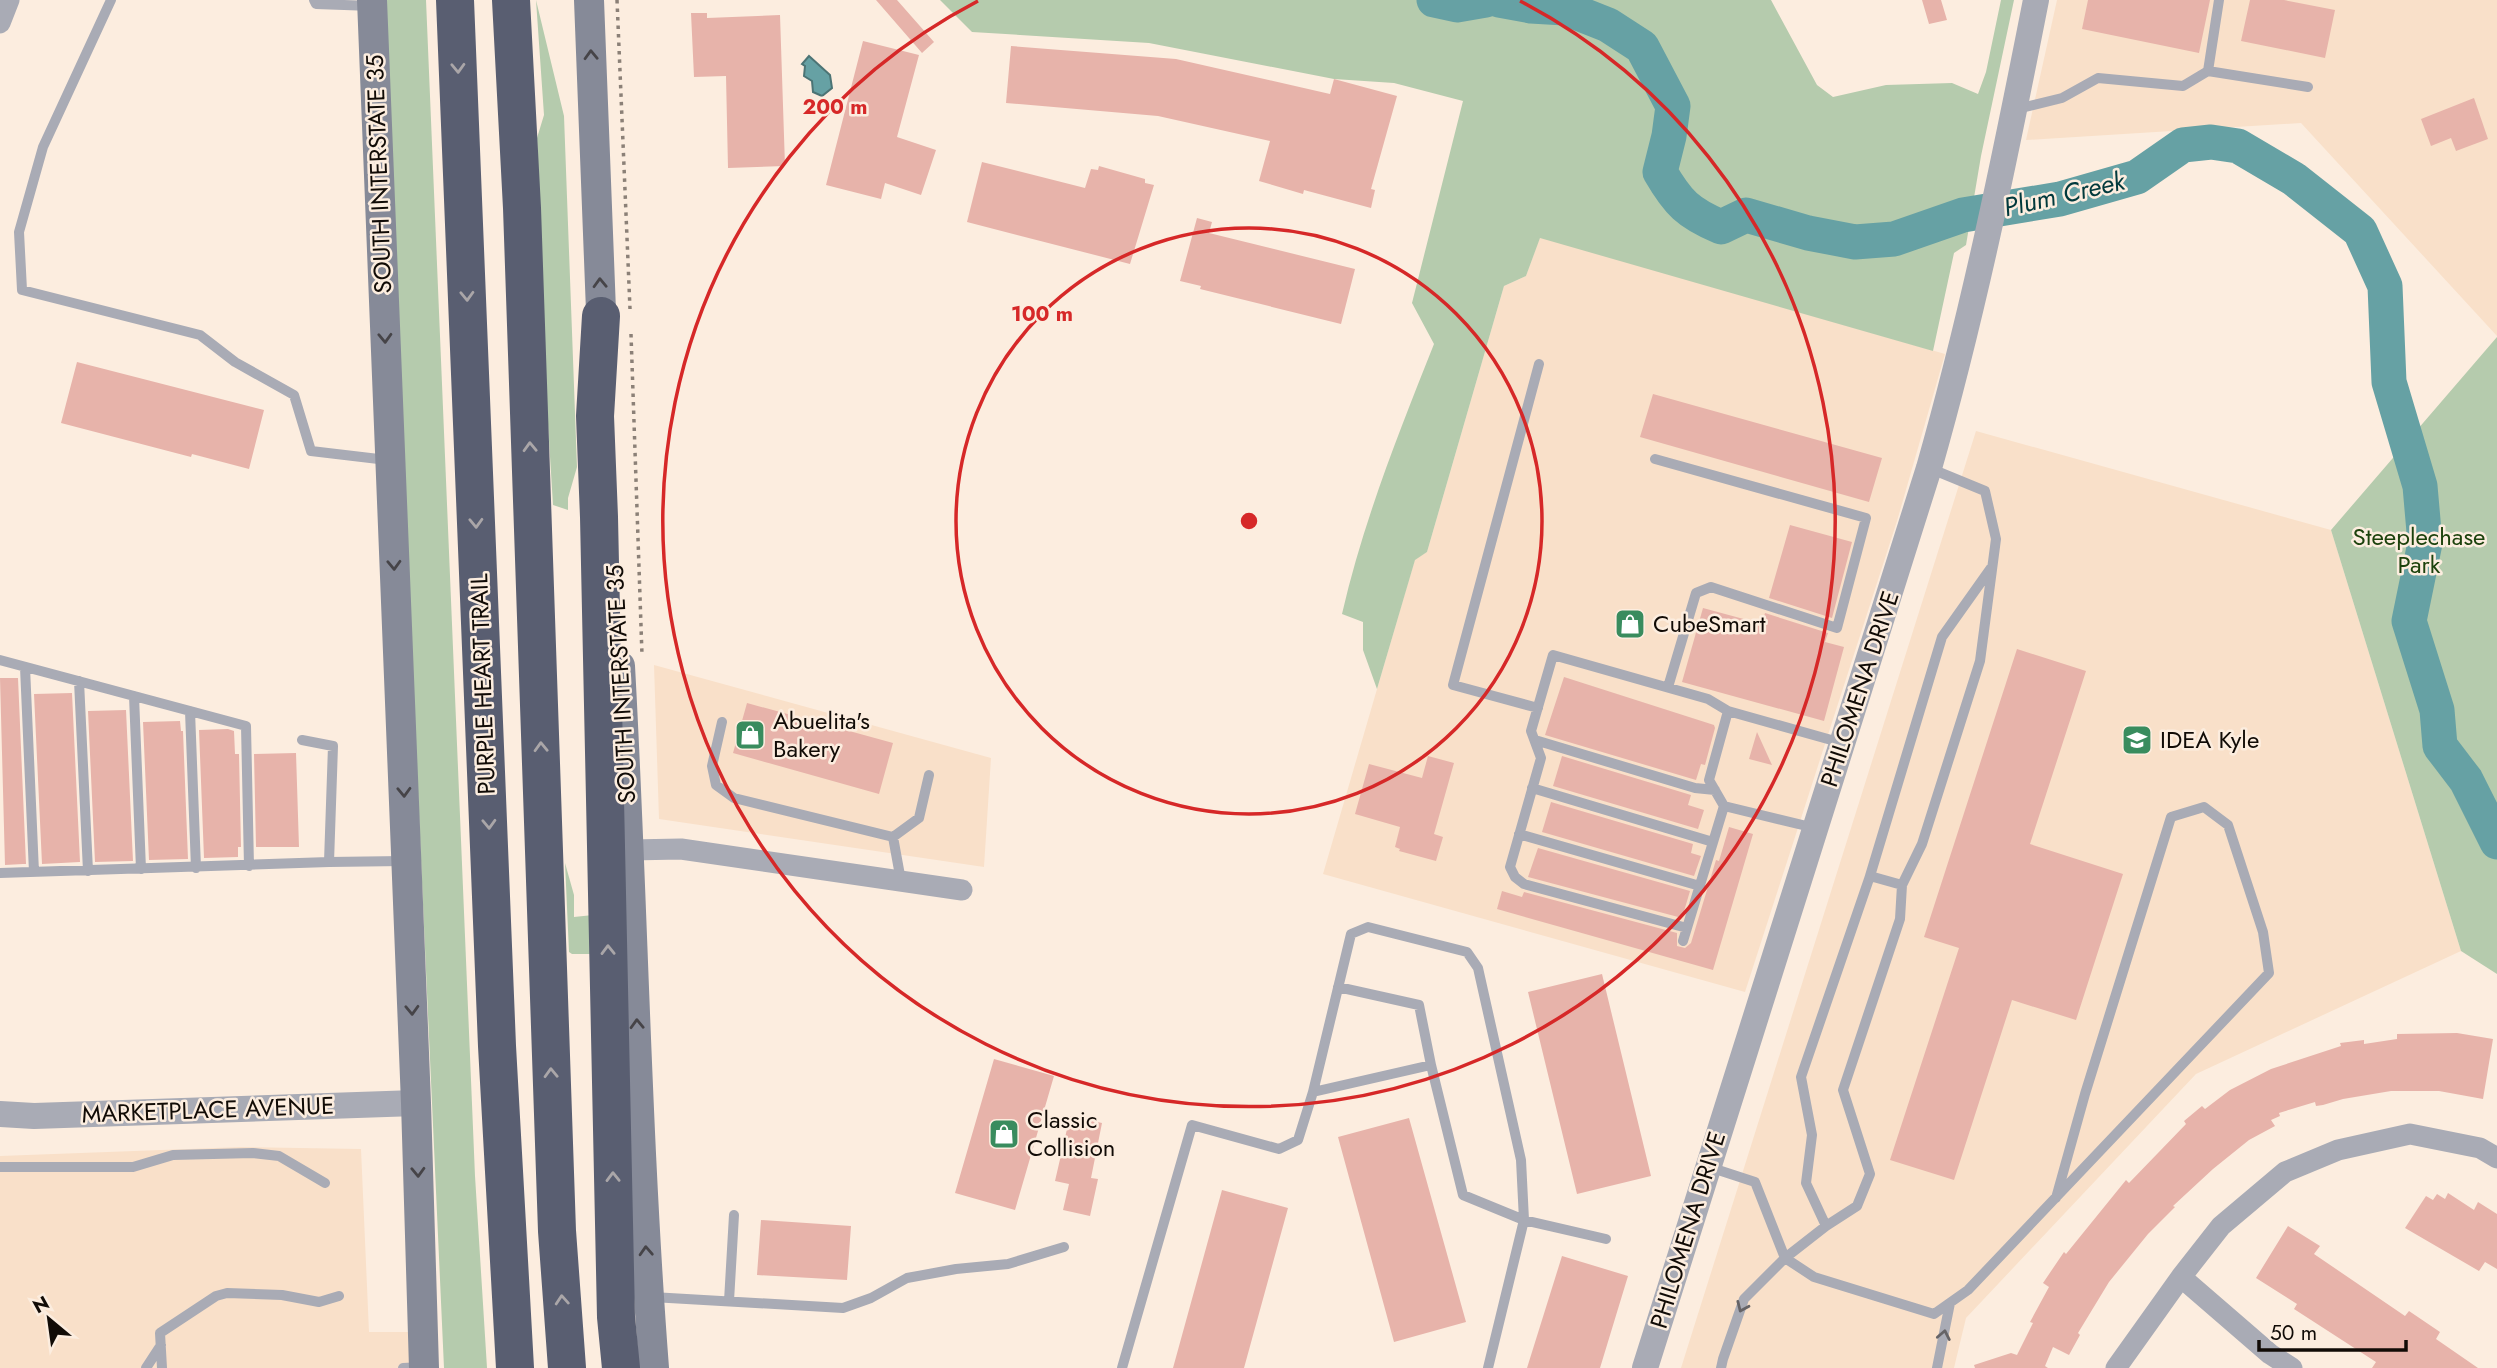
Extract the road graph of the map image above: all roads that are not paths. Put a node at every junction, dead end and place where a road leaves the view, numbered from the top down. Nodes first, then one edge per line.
1 (9, 0) edge
2 (111, 0) edge
3 (314, 0) edge
4 (455, 0) edge
5 (511, 0) edge
6 (589, 0) edge
7 (2036, 0) edge
8 (2219, 0) edge
9 (372, 3) edge
10 (0, 23) edge
11 (2208, 71) junction
12 (2308, 87) dead end
13 (2015, 109) junction
14 (601, 316) junction
15 (1539, 364) dead end
16 (1655, 459) dead end
17 (390, 461) junction
18 (1929, 468) junction
19 (1992, 566) junction
20 (0, 660) edge
21 (25, 667) junction
22 (79, 681) junction
23 (1668, 687) junction
24 (134, 696) junction
25 (1538, 708) junction
26 (190, 711) junction
27 (1728, 711) junction
28 (722, 722) dead end
29 (302, 740) dead end
30 (1535, 740) junction
31 (1842, 743) junction
32 (929, 775) dead end
33 (1532, 788) junction
34 (1715, 790) junction
35 (1724, 806) junction
36 (1815, 828) junction
37 (1519, 834) junction
38 (893, 837) junction
39 (1713, 842) junction
40 (630, 850) junction
41 (406, 860) junction
42 (329, 862) junction
43 (249, 866) junction
44 (197, 868) junction
45 (142, 869) junction
46 (88, 871) junction
47 (34, 872) junction
48 (0, 873) edge
49 (1870, 876) junction
50 (901, 881) junction
51 (1902, 885) junction
52 (1699, 886) junction
53 (962, 890) dead end
54 (1687, 928) junction
55 (1683, 941) dead end
56 (1338, 987) junction
57 (1431, 1065) junction
58 (1313, 1092) junction
59 (416, 1103) junction
60 (0, 1114) edge
61 (2497, 1158) edge
62 (1708, 1166) junction
63 (0, 1167) edge
64 (325, 1183) dead end
65 (2056, 1198) junction
66 (734, 1215) dead end
67 (1524, 1220) junction
68 (1826, 1226) junction
69 (1606, 1239) dead end
70 (1064, 1247) dead end
71 (1785, 1258) junction
72 (2181, 1276) junction
73 (339, 1296) dead end
74 (649, 1297) junction
75 (729, 1301) junction
76 (1950, 1303) junction
77 (161, 1345) junction
78 (146, 1368) edge
79 (162, 1368) edge
80 (417, 1368) edge
81 (515, 1368) edge
82 (567, 1368) edge
83 (621, 1368) edge
84 (654, 1368) edge
85 (1122, 1368) edge
86 (1488, 1368) edge
87 (1645, 1368) edge
88 (1721, 1368) edge
89 (1937, 1368) edge
90 (2116, 1368) edge
91 (2292, 1368) edge

1 - 10 street
2 - 17 lane
3 - 9 lane
4 -> 81 highway, PURPLE HEART TRAIL
82 -> 5 highway
14 -> 6 main road, SOUTH INTERSTATE 35
7 - 13 street, PHILOMENA DRIVE
8 - 11 lane
9 -> 17 main road, SOUTH INTERSTATE 35
11 - 12 lane
11 - 13 lane
13 - 18 street, PHILOMENA DRIVE
14 - 40 main road, SOUTH INTERSTATE 35
83 -> 14 highway
15 - 25 lane
16 - 23 lane
17 -> 41 main road, SOUTH INTERSTATE 35
18 - 19 lane
18 - 31 street, PHILOMENA DRIVE
19 - 49 lane
19 - 51 lane
20 - 21 lane
21 - 22 lane
21 - 47 lane
22 - 24 lane
22 - 46 lane
23 - 25 lane
23 - 27 lane
24 - 26 lane
24 - 45 lane
25 - 30 lane
26 - 43 lane
26 - 44 lane
27 - 31 lane
27 - 34 lane
28 - 38 lane
29 - 42 lane
30 - 33 lane
30 - 34 lane
31 - 36 street, PHILOMENA DRIVE
32 - 38 lane
33 - 37 lane
33 - 39 lane
34 - 35 lane
35 - 36 lane
35 - 39 lane
36 - 62 street, PHILOMENA DRIVE
37 - 52 lane
37 - 54 lane
38 - 50 lane
39 - 52 lane
40 - 50 street
74 -> 40 main road, SOUTH INTERSTATE 35
41 - 42 lane
41 -> 59 main road, SOUTH INTERSTATE 35
42 - 43 lane
43 - 44 lane
44 - 45 lane
45 - 46 lane
46 - 47 lane
47 - 48 lane
49 - 51 lane
49 - 68 lane
50 - 53 street
51 - 68 lane
52 - 54 lane
54 - 55 lane
56 - 57 lane
56 - 58 lane
56 - 67 lane
57 - 58 lane
57 - 67 lane
58 - 85 lane
59 - 60 street, MARKETPLACE AVENUE
59 -> 80 main road, SOUTH INTERSTATE 35
61 - 72 street
62 - 71 lane
62 - 87 street, PHILOMENA DRIVE
63 - 64 lane
65 - 65 lane
65 - 76 lane
66 - 75 lane
67 - 69 lane
67 - 86 lane
68 - 71 lane
70 - 75 lane
71 - 76 lane
71 -> 88 lane
72 - 90 street
72 - 91 street
73 - 77 lane
74 - 75 lane
74 - 84 main road, SOUTH INTERSTATE 35
89 -> 76 lane
77 - 78 lane
77 - 79 lane

